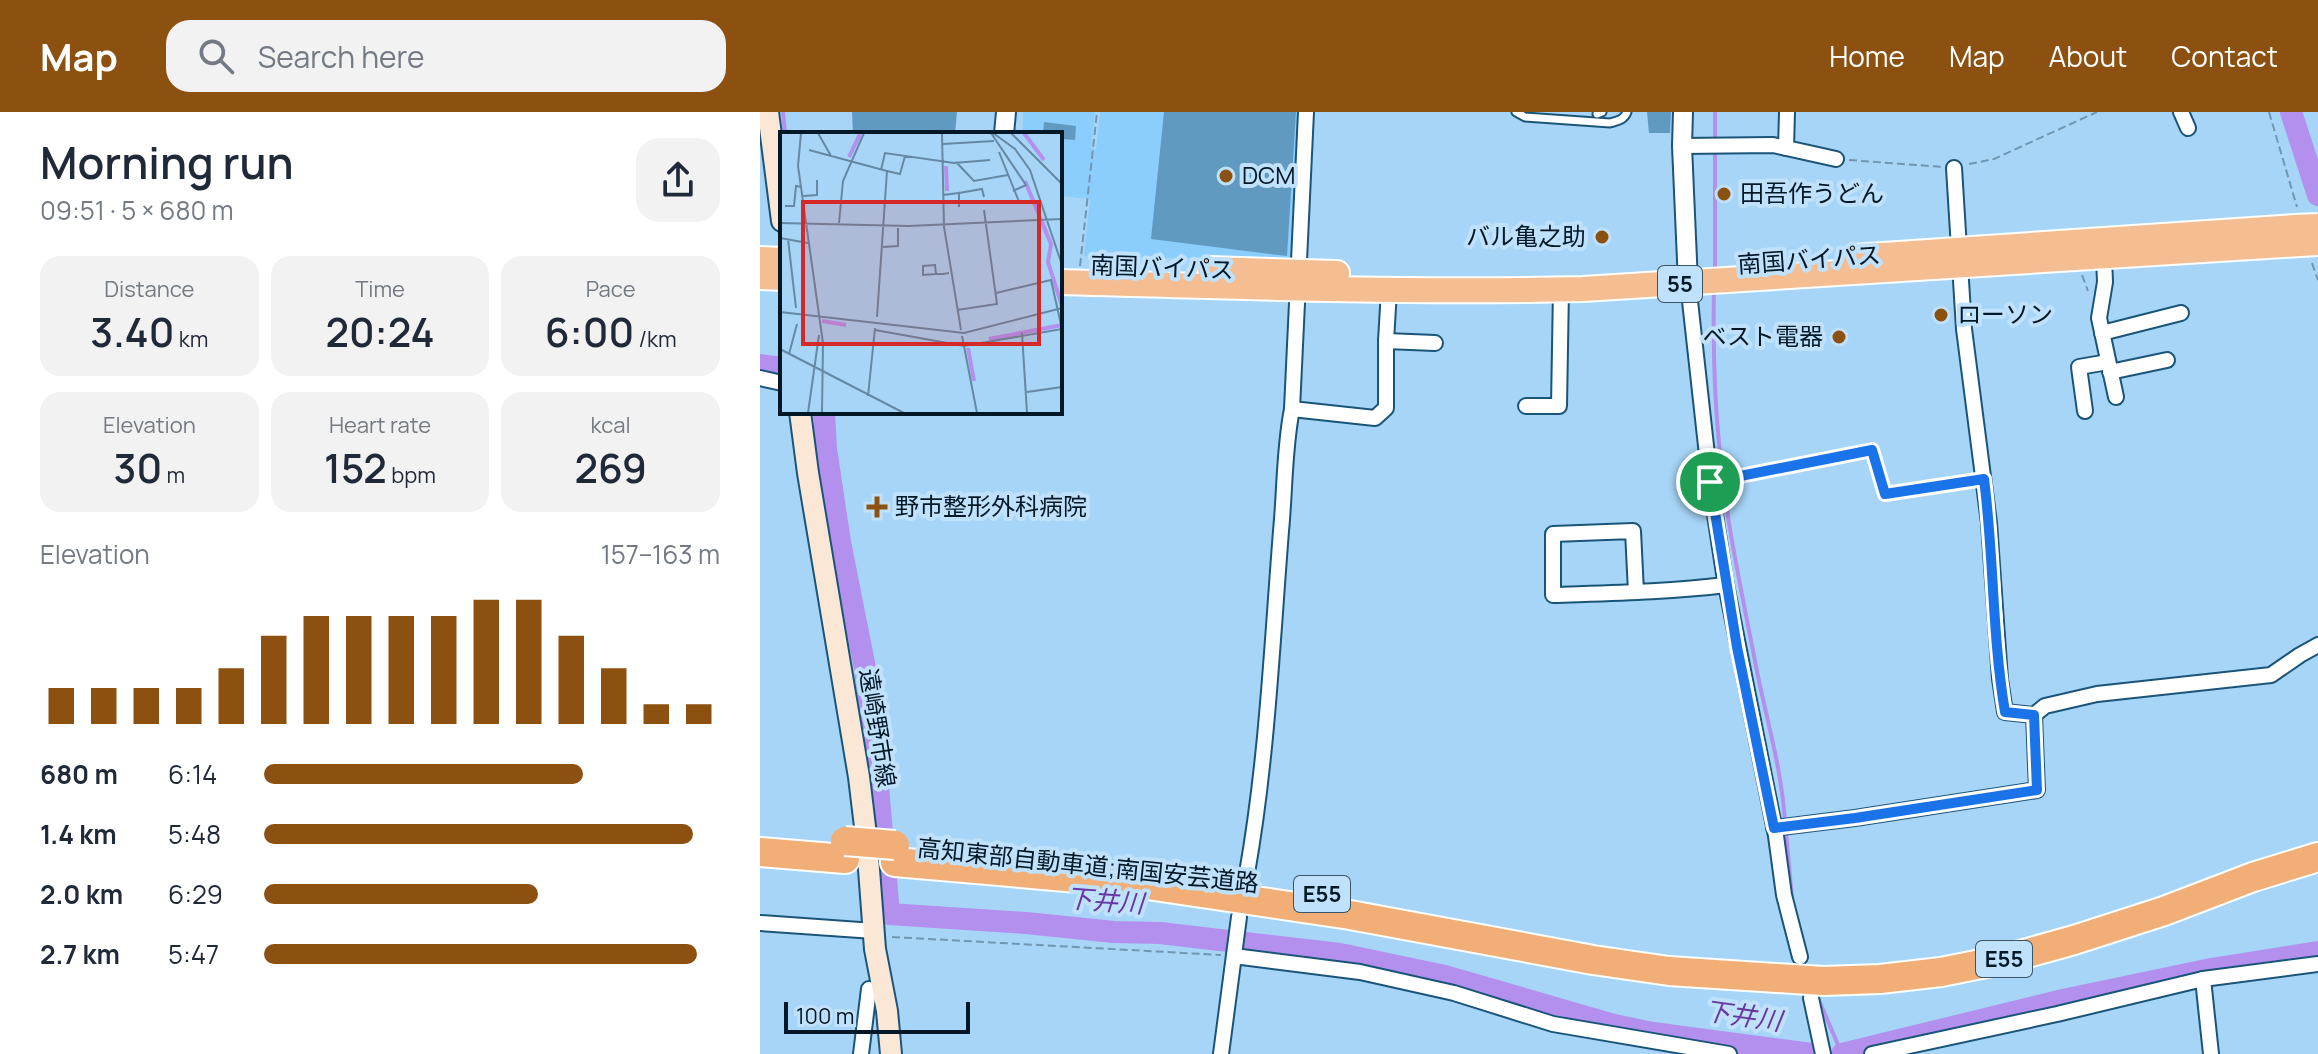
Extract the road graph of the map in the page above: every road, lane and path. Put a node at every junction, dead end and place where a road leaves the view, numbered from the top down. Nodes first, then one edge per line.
1 (768, 112) edge
2 (1006, 112) edge
3 (1097, 112) edge
4 (1306, 112) edge
5 (1516, 112) edge
6 (1627, 112) edge
7 (1683, 112) edge
8 (1787, 112) edge
9 (2097, 112) edge
10 (2181, 112) edge
11 (2269, 112) edge
12 (1531, 115) edge
13 (1544, 115) edge
14 (1598, 115) edge
15 (1565, 116) edge
16 (2188, 128) dead end
17 (1004, 132) edge
18 (1682, 146) junction
19 (1786, 148) junction
20 (1836, 159) joint
21 (1954, 168) junction
22 (780, 205) edge
23 (2306, 235) edge
24 (2104, 257) junction
25 (1960, 258) junction
26 (760, 259) edge
27 (780, 260) edge
28 (1070, 266) edge
29 (2082, 275) dead end
30 (1688, 276) junction
31 (760, 277) edge
32 (780, 278) edge
33 (1298, 280) junction
34 (2318, 280) edge
35 (1062, 282) edge
36 (1561, 289) junction
37 (2088, 289) dead end
38 (1389, 290) junction
39 (2181, 313) dead end
40 (2102, 333) junction
41 (1386, 341) junction
42 (1435, 343) dead end
43 (2167, 360) dead end
44 (2109, 367) junction
45 (760, 378) edge
46 (780, 383) edge
47 (2116, 397) dead end
48 (1526, 406) dead end
49 (1292, 409) junction
50 (2085, 411) dead end
51 (800, 414) edge
52 (1984, 479) junction
53 (1710, 482) junction
54 (1726, 585) junction
55 (1636, 592) junction
56 (2318, 645) edge
57 (2034, 715) junction
58 (1774, 828) junction
59 (760, 835) edge
60 (2318, 848) edge
61 (845, 850) junction
62 (760, 852) edge
63 (2318, 857) edge
64 (1247, 873) dead end
65 (2253, 877) junction
66 (1239, 917) dead end
67 (760, 923) edge
68 (874, 933) junction
69 (1234, 956) junction
70 (1800, 957) dead end
71 (2318, 964) edge
72 (2203, 979) junction
73 (869, 989) dead end
74 (1811, 998) dead end
75 (861, 1054) edge
76 (891, 1054) edge
77 (1221, 1054) edge
78 (1729, 1054) edge
79 (1823, 1054) edge
80 (1872, 1054) edge
81 (2211, 1054) edge

1 - 22 main road
2 - 17 street
3 - 28 path
4 - 33 street
5 - 12 lane
6 - 14 lane
7 - 18 street
8 - 19 street
9 - 21 path
10 - 16 street
11 - 23 path
12 - 13 lane
13 - 15 lane
14 - 15 lane
18 - 19 street
18 - 30 street
19 - 20 street
20 - 21 path
21 - 25 street
23 - 24 highway, 南国バイパス / 55
23 - 25 highway, 南国バイパス / 55
23 - 34 path
24 - 25 highway, 南国バイパス / 55
24 - 40 street
25 - 30 highway, 南国バイパス / 55
25 - 52 street
26 - 27 highway
28 - 33 highway, 南国バイパス / 55
29 - 37 path
30 - 33 highway, 南国バイパス / 55
30 - 36 highway, 南国バイパス / 55
30 - 53 street
31 - 32 highway
33 - 35 highway, 南国バイパス / 55
33 - 38 highway, 南国バイパス / 55
33 - 49 street
36 - 38 highway, 南国バイパス / 55
36 - 48 street
38 - 41 street
39 - 40 street
40 - 44 street
41 - 42 street
41 - 49 street
43 - 44 street
44 - 47 street
44 - 50 street
45 - 46 street
49 - 64 street
51 - 68 main road, 遠崎野市線
52 - 53 path
52 - 57 street
53 - 54 street
54 - 55 street
54 - 58 street
55 - 55 street
56 - 57 street
57 - 58 street
58 - 70 street
59 - 61 highway, 高知東部自動車道;南国安芸道路 / E55
60 - 65 highway
61 - 62 highway, 高知東部自動車道;南国安芸道路 / E55
61 - 65 highway, 高知東部自動車道;南国安芸道路 / E55, bridge
63 - 65 highway, 高知東部自動車道;南国安芸道路 / E55
66 - 69 street
67 - 68 street
68 - 69 path
68 - 76 main road, 遠崎野市線
69 - 77 street
69 - 78 street
71 - 72 street
72 - 80 street
72 - 81 street
73 - 75 street
74 - 79 street

